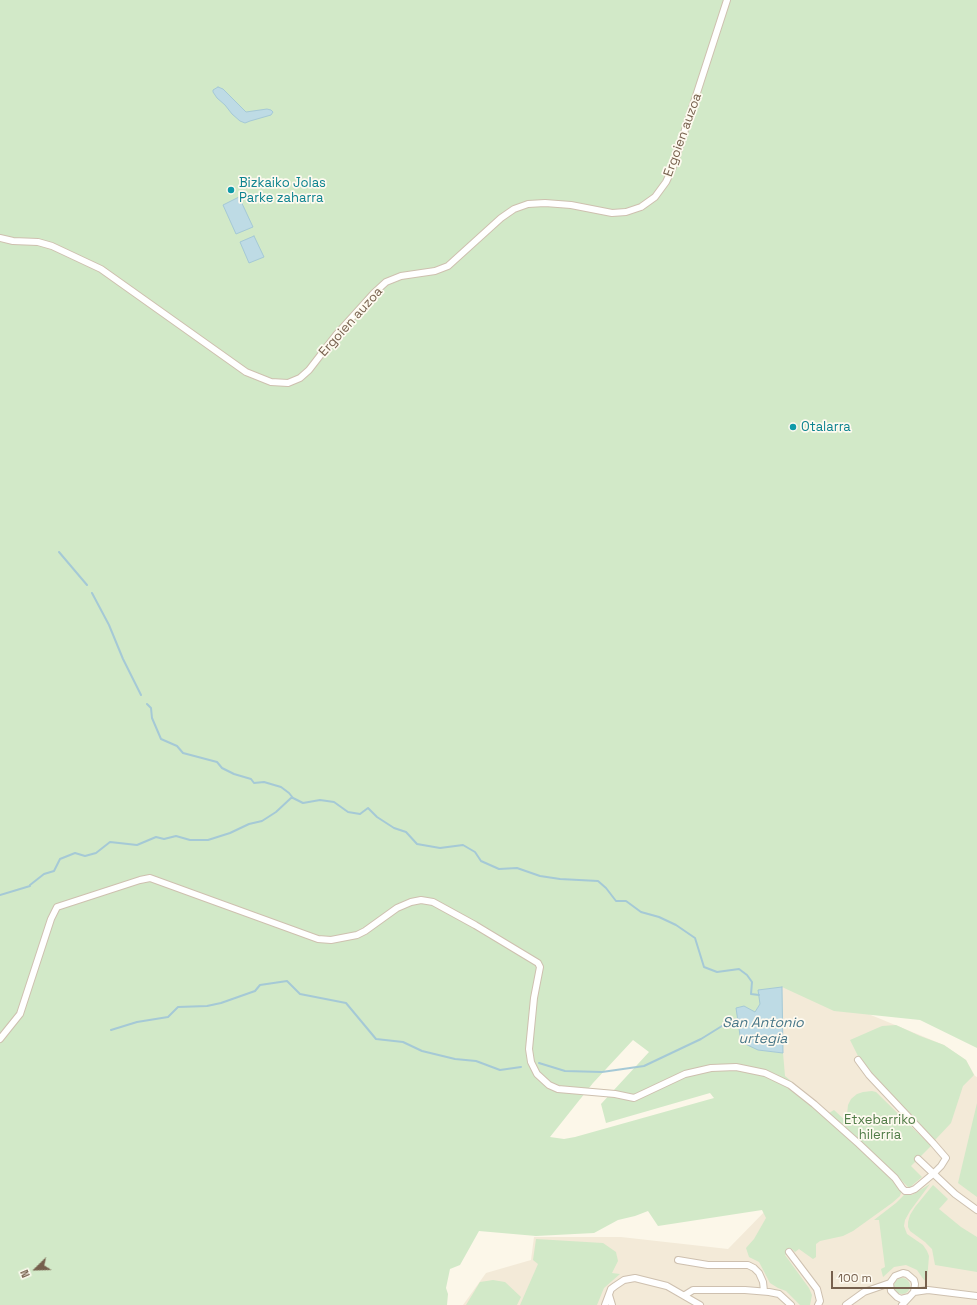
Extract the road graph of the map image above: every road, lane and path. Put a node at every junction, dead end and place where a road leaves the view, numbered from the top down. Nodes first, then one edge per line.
1 (727, 0) edge
2 (0, 238) edge
3 (0, 1039) edge
4 (858, 1060) dead end
5 (918, 1159) dead end
6 (934, 1174) junction
7 (977, 1210) edge
8 (789, 1252) dead end
9 (678, 1260) dead end
10 (890, 1283) junction
11 (915, 1284) junction
12 (871, 1289) junction
13 (928, 1290) junction
14 (764, 1291) junction
15 (891, 1291) junction
16 (914, 1292) junction
17 (609, 1295) junction
18 (685, 1295) junction
19 (977, 1296) edge
20 (897, 1297) junction
21 (908, 1297) junction
22 (605, 1305) edge
23 (612, 1305) edge
24 (700, 1305) edge
25 (791, 1305) edge
26 (818, 1305) edge
27 (846, 1305) edge
28 (900, 1305) edge

1 - 2 street, Ergoien auzoa
3 - 6 street
4 - 6 street
5 - 6 street
6 - 7 street
8 - 26 street
9 - 14 street
10 - 11 street
10 - 12 street
10 - 15 street
11 - 13 street
11 - 16 street
12 - 15 street
12 - 27 street
13 - 16 street
13 - 19 street
14 - 18 street
14 - 25 street
15 - 20 street
16 - 21 street
17 - 18 street
17 - 22 street
17 - 23 street
18 - 24 street
20 - 21 street
20 - 28 street
21 - 28 street

